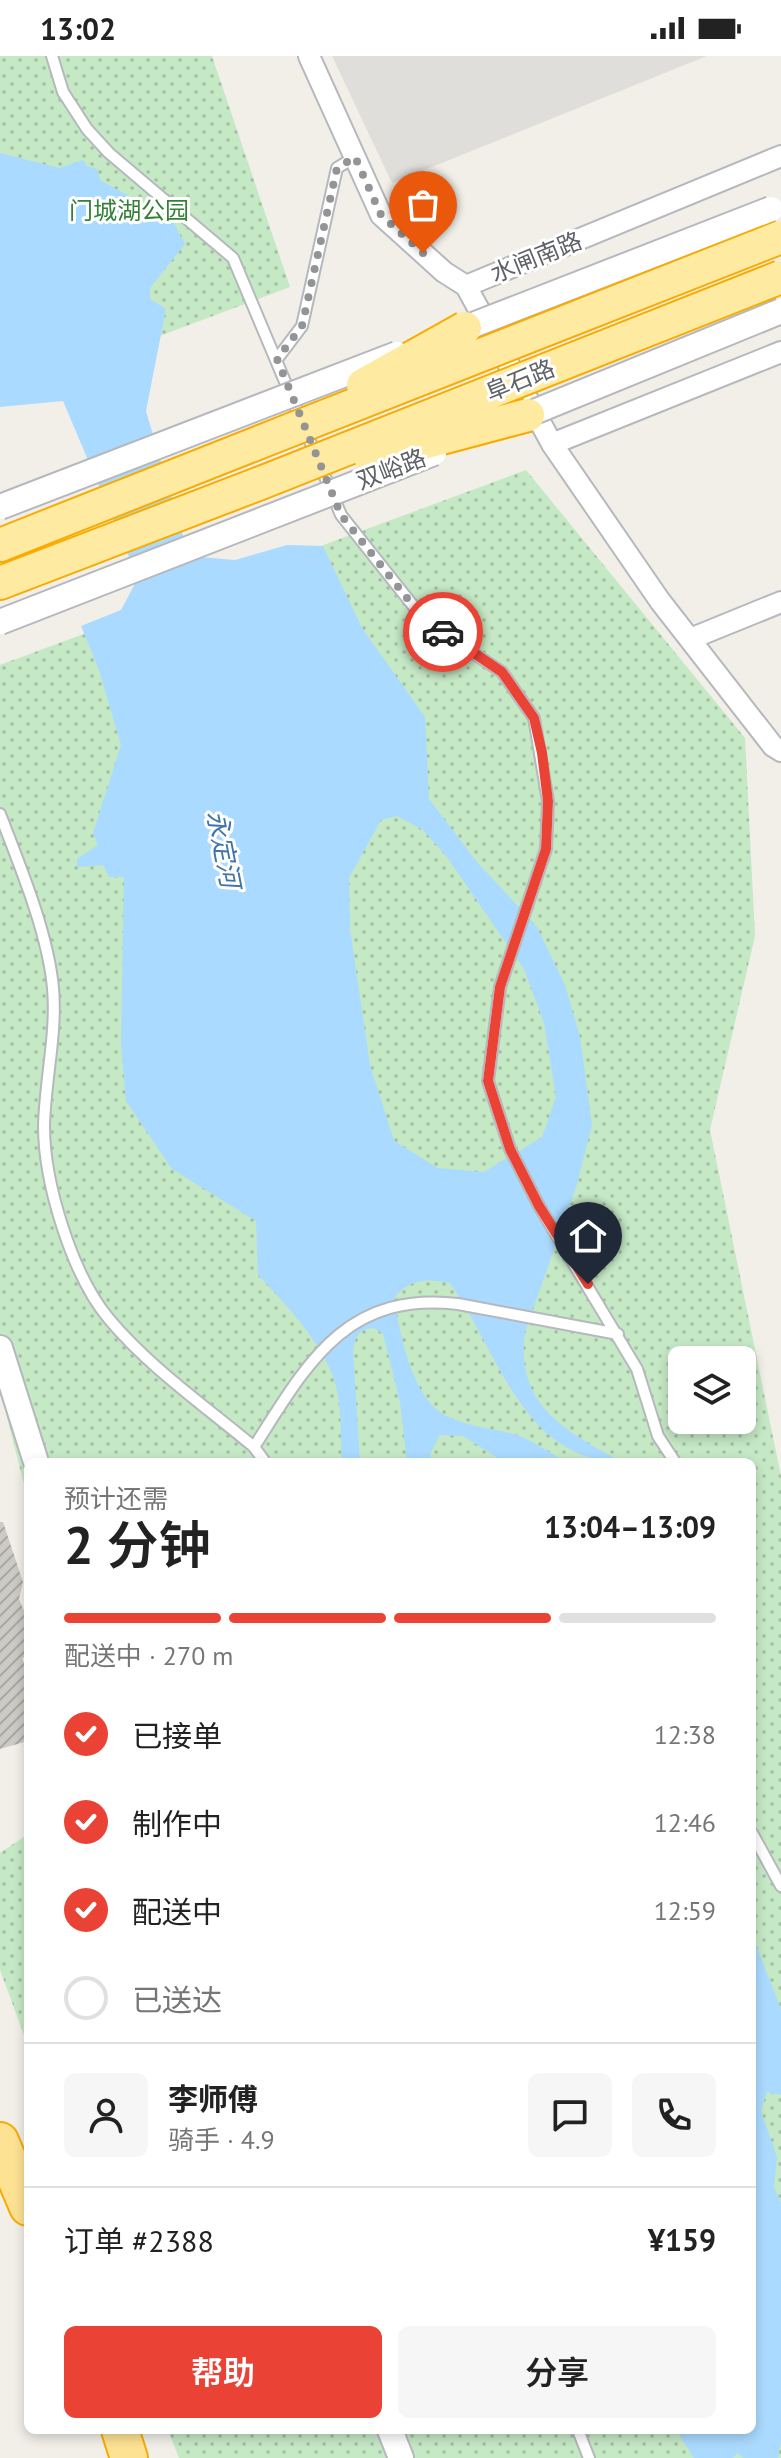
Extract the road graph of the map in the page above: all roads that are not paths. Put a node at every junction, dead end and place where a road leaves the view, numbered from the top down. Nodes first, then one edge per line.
1 (52, 56) edge
2 (309, 56) edge
3 (781, 156) edge
4 (355, 157) junction
5 (778, 217) edge
6 (781, 277) edge
7 (466, 286) junction
8 (781, 311) edge
9 (465, 328) junction
10 (781, 352) edge
11 (277, 359) junction
12 (528, 415) junction
13 (293, 429) junction
14 (552, 444) junction
15 (258, 484) junction
16 (0, 507) edge
17 (0, 545) edge
18 (0, 583) edge
19 (781, 602) edge
20 (0, 622) edge
21 (690, 639) junction
22 (781, 751) edge
23 (0, 814) edge
24 (618, 1334) junction
25 (0, 1348) edge
26 (254, 1447) junction
27 (35, 1458) edge
28 (262, 1458) edge
29 (672, 1458) edge
30 (756, 1840) edge
31 (781, 1886) edge
32 (0, 2141) edge
33 (24, 2198) edge
34 (121, 2434) edge
35 (392, 2434) edge
36 (580, 2434) edge
37 (129, 2458) edge
38 (401, 2458) edge
39 (589, 2458) edge

1 - 11 lane
2 - 4 street, 水闸南路
3 - 7 street, 水闸南路
4 - 7 street, 水闸南路
4 - 11 lane
5 - 9 street, bridge
5 - 13 highway, 阜石路, bridge
6 - 15 highway, 阜石路, bridge
7 - 14 street
8 - 12 street, 双峪路, bridge
9 - 13 highway, bridge
9 - 16 street, bridge
10 - 14 street
11 - 24 lane
12 - 15 highway, bridge
12 - 20 street, 双峪路, bridge
13 - 17 highway
14 - 21 street
15 - 18 highway
19 - 21 street
21 - 22 street
23 - 26 lane
24 - 26 lane
24 - 29 lane
25 - 27 street
26 - 28 lane
30 - 31 lane
32 - 33 highway
34 - 37 highway
35 - 38 street
36 - 39 lane

